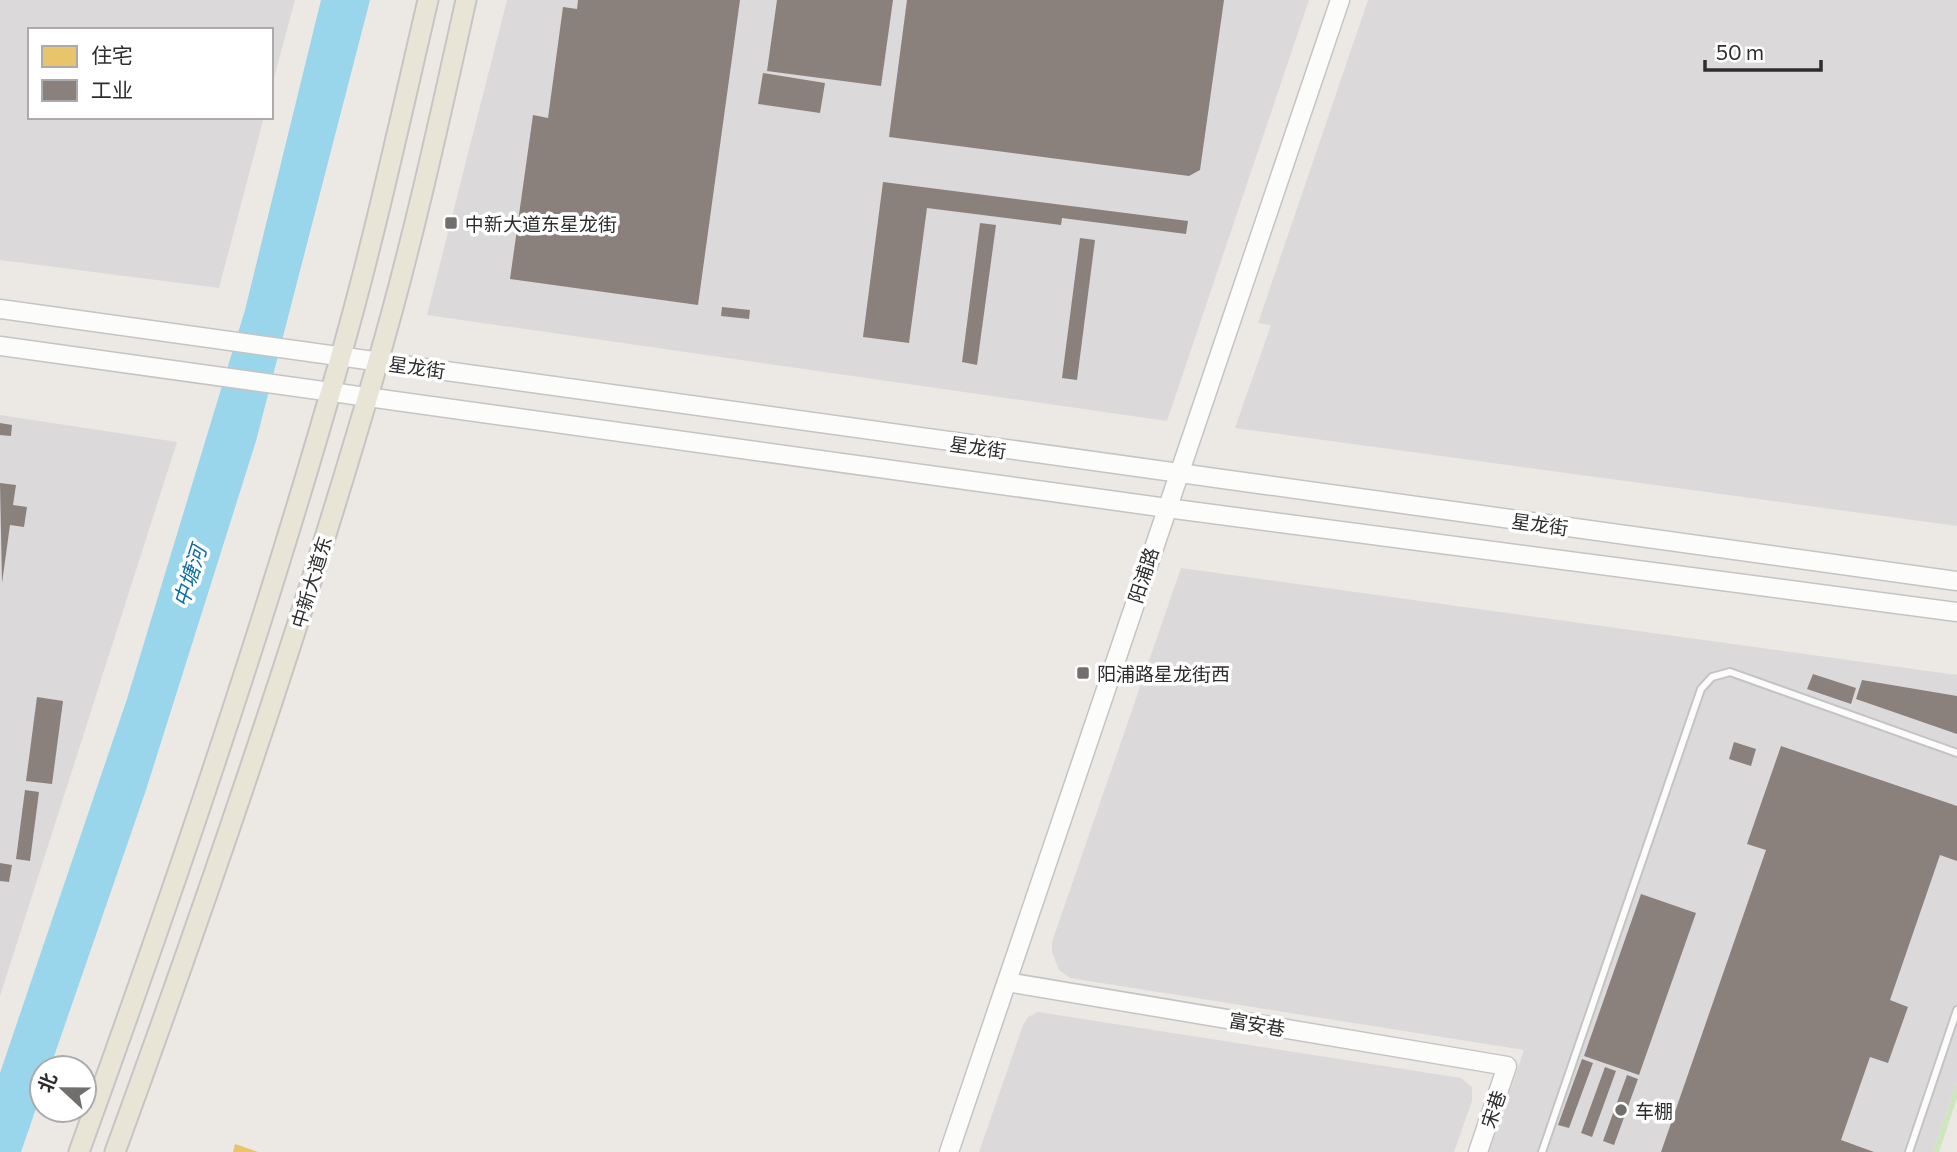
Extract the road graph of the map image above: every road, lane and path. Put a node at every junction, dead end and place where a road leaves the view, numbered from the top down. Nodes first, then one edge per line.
1 (428, 0) edge
2 (466, 0) edge
3 (1340, 0) edge
4 (0, 309) edge
5 (0, 346) edge
6 (341, 358) junction
7 (378, 361) junction
8 (330, 393) junction
9 (368, 398) junction
10 (1179, 475) junction
11 (1167, 509) junction
12 (1957, 581) edge
13 (1957, 612) edge
14 (1957, 753) edge
15 (1007, 982) junction
16 (1957, 1010) edge
17 (1507, 1066) joint
18 (79, 1152) edge
19 (115, 1152) edge
20 (949, 1152) edge
21 (1478, 1152) edge
22 (1542, 1152) edge
23 (1909, 1152) edge

1 - 6 main road, 中新大道东
2 - 7 main road, 中新大道东
3 - 10 main road, 阳浦路
4 - 6 main road, 星龙街
5 - 8 main road, 星龙街
6 - 7 main road, 星龙街
6 - 8 main road, 中新大道东
7 - 9 main road, 中新大道东
7 - 10 main road, 星龙街
8 - 9 main road, 星龙街
8 - 18 main road, 中新大道东
9 - 11 main road, 星龙街
9 - 19 main road, 中新大道东
10 - 11 main road, 阳浦路
10 - 12 main road, 星龙街
11 - 13 main road, 星龙街
11 - 15 main road, 阳浦路
14 - 22 lane
15 - 17 main road, 富安巷
15 - 20 main road, 阳浦路
16 - 23 lane
17 - 21 main road, 宋巷

